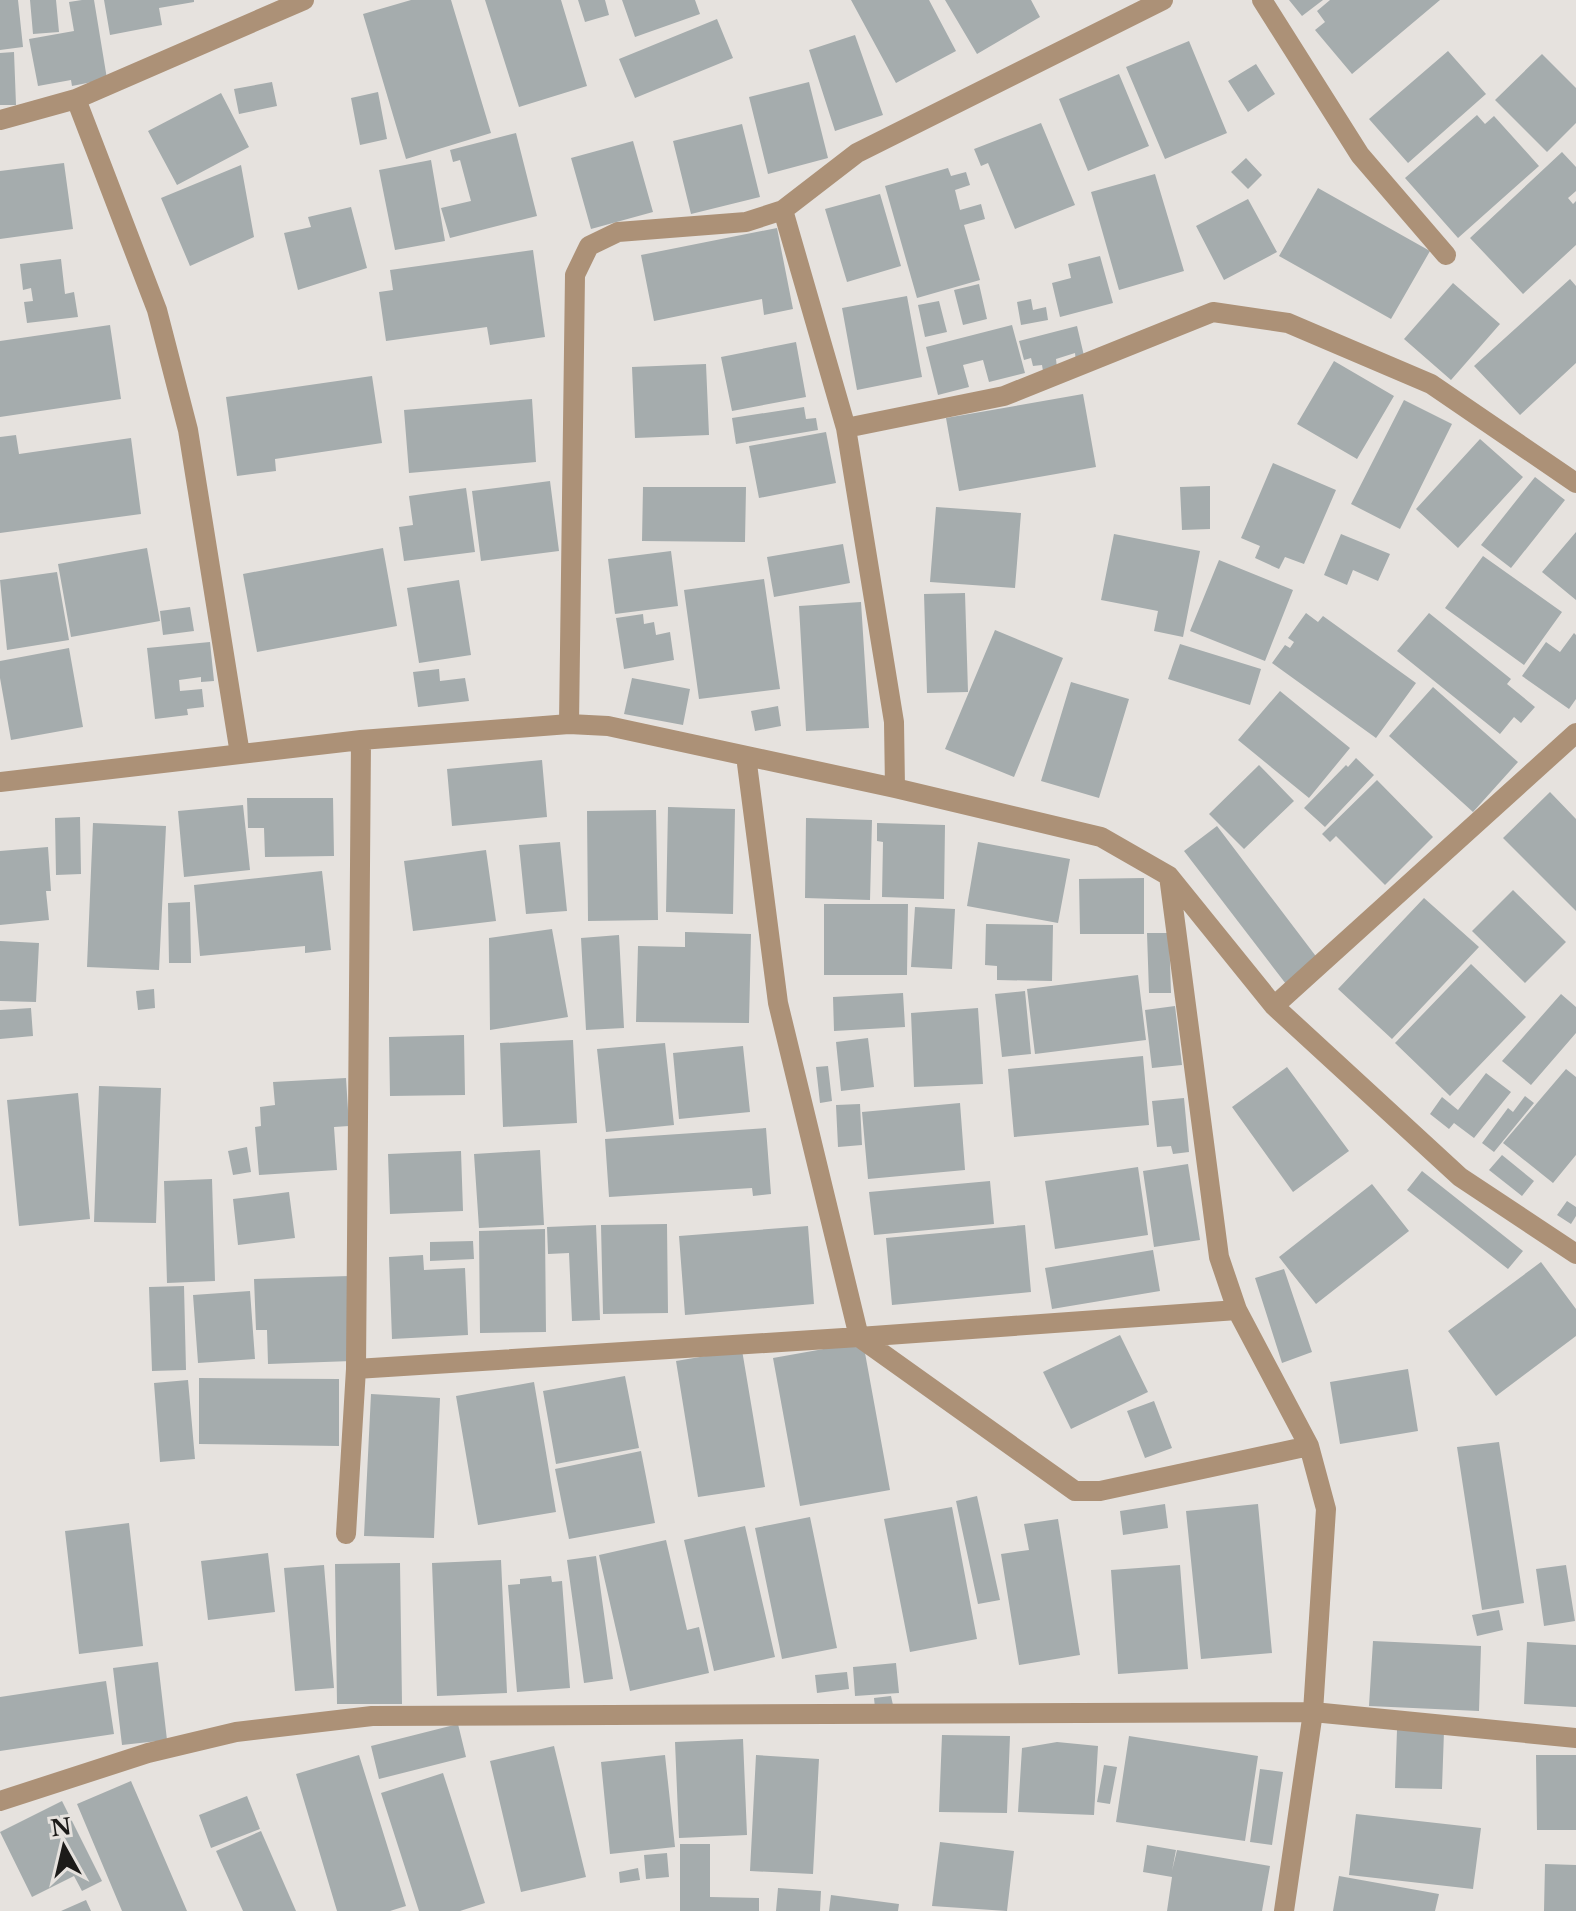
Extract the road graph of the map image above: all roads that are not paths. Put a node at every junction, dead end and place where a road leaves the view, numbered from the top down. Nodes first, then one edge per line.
1 (304, 0) edge
2 (1163, 0) edge
3 (1262, 0) edge
4 (76, 99) junction
5 (0, 120) edge
6 (783, 210) junction
7 (1446, 255) dead end
8 (846, 428) junction
9 (1576, 483) edge
10 (569, 724) junction
11 (1576, 733) edge
12 (361, 740) junction
13 (240, 754) junction
14 (746, 756) junction
15 (0, 782) edge
16 (895, 788) junction
17 (1169, 876) junction
18 (1274, 1006) junction
19 (1576, 1254) edge
20 (1237, 1310) junction
21 (859, 1337) junction
22 (356, 1369) junction
23 (1309, 1446) junction
24 (346, 1534) dead end
25 (1313, 1712) junction
26 (1576, 1738) edge
27 (0, 1801) edge
28 (1284, 1911) edge

1 - 4 street
2 - 6 street
3 - 7 street
4 - 5 street
4 - 13 street
6 - 8 street
6 - 10 street
8 - 9 street
8 - 16 street
10 - 12 street
10 - 14 street
11 - 18 street
12 - 13 street
12 - 22 street
13 - 15 street
14 - 16 street
14 - 21 street
16 - 17 street
17 - 18 street
17 - 20 street
18 - 19 street
20 - 21 street
20 - 23 street
21 - 22 street
21 - 23 street
22 - 24 street
23 - 25 street
25 - 26 street
25 - 27 street
25 - 28 street

